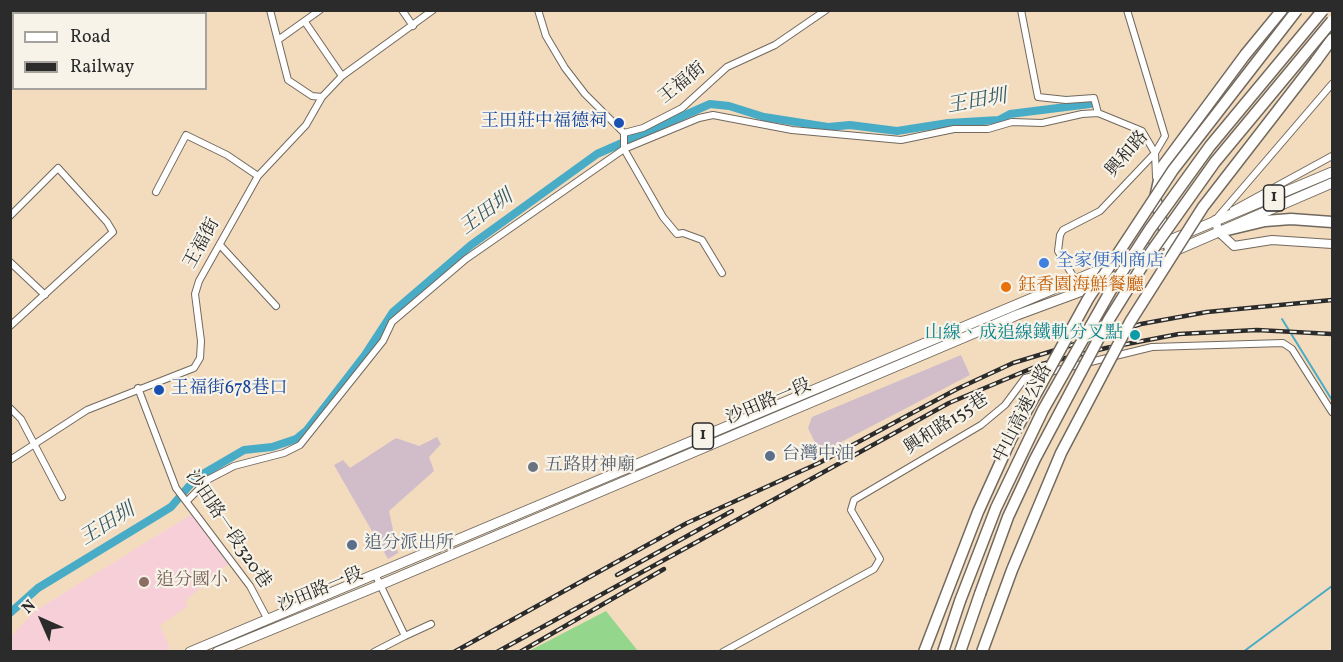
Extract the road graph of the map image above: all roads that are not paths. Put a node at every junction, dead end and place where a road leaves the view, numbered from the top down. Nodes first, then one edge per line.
1 (270, 10) edge
2 (320, 10) edge
3 (402, 10) edge
4 (434, 10) edge
5 (538, 10) edge
6 (826, 10) edge
7 (1021, 10) edge
8 (1127, 10) edge
9 (1282, 10) edge
10 (1297, 10) edge
11 (1323, 10) edge
12 (1332, 21) edge
13 (305, 22) junction
14 (413, 26) junction
15 (1332, 39) edge
16 (278, 40) junction
17 (1332, 45) edge
18 (1316, 62) junction
19 (342, 76) junction
20 (1332, 84) edge
21 (322, 97) junction
22 (1098, 113) junction
23 (624, 132) junction
24 (624, 148) junction
25 (1155, 153) junction
26 (1332, 156) edge
27 (1332, 172) edge
28 (258, 176) junction
29 (1332, 183) edge
30 (1156, 185) junction
31 (156, 192) dead end
32 (10, 216) edge
33 (1215, 220) junction
34 (1332, 222) edge
35 (1218, 232) junction
36 (1167, 241) junction
37 (1332, 244) edge
38 (220, 245) junction
39 (1171, 253) junction
40 (10, 262) edge
41 (722, 273) dead end
42 (1075, 278) junction
43 (1082, 291) junction
44 (45, 295) junction
45 (276, 306) dead end
46 (10, 326) edge
47 (138, 388) junction
48 (10, 408) edge
49 (1332, 412) edge
50 (33, 444) junction
51 (10, 460) edge
52 (62, 497) dead end
53 (188, 500) junction
54 (375, 574) junction
55 (380, 585) junction
56 (268, 620) junction
57 (431, 624) dead end
58 (405, 636) junction
59 (190, 651) edge
60 (218, 651) edge
61 (374, 651) edge
62 (723, 651) edge
63 (924, 651) edge
64 (943, 651) edge
65 (960, 651) edge
66 (982, 651) edge

1 - 16 street
2 - 13 street
3 - 14 street
4 - 14 street, 王福街
5 - 23 street
6 - 23 street, 王福街
7 - 22 street
8 - 25 street, 興和路
9 - 30 highway
10 - 63 highway, 中山高速公路, bridge
11 - 64 highway, 中山高速公路, bridge
12 - 65 highway, 中山高速公路, bridge
13 - 16 street
13 - 19 street
14 - 19 street, 王福街
15 - 18 highway
16 - 21 street
17 - 18 highway
18 - 66 highway, bridge
19 - 21 street, 王福街
20 - 33 street
21 - 28 street, 王福街
22 - 24 street
22 - 25 street
23 - 24 street
24 - 41 street
24 - 53 street
25 - 30 street
25 - 42 street, 興和路
26 - 33 street, 沙田路一段
27 - 33 main road, 沙田路一段 / 1
28 - 31 street
28 - 38 street, 王福街
29 - 35 main road, 沙田路一段 / 1
30 - 36 highway
32 - 44 street
33 - 35 street
33 - 36 main road, 沙田路一段 / 1
34 - 35 highway
35 - 37 street
35 - 39 main road, 沙田路一段 / 1
36 - 39 highway
36 - 42 main road, 沙田路一段 / 1
38 - 45 street
38 - 47 street, 王福街
39 - 43 main road, 沙田路一段 / 1
40 - 44 street
42 - 43 street, 興和路
42 - 54 main road, 沙田路一段 / 1
43 - 55 main road, 沙田路一段 / 1
44 - 46 street
47 - 50 street, 王福街
47 - 53 street, 沙田路一段320巷
48 - 50 street
49 - 62 street, 興和路155巷
50 - 51 street, 王福街
50 - 52 street
53 - 56 street, 沙田路一段320巷
54 - 55 street
54 - 56 main road, 沙田路一段 / 1
55 - 58 street
55 - 60 main road, 沙田路一段 / 1
56 - 59 main road, 沙田路一段 / 1
57 - 58 street
58 - 61 street

